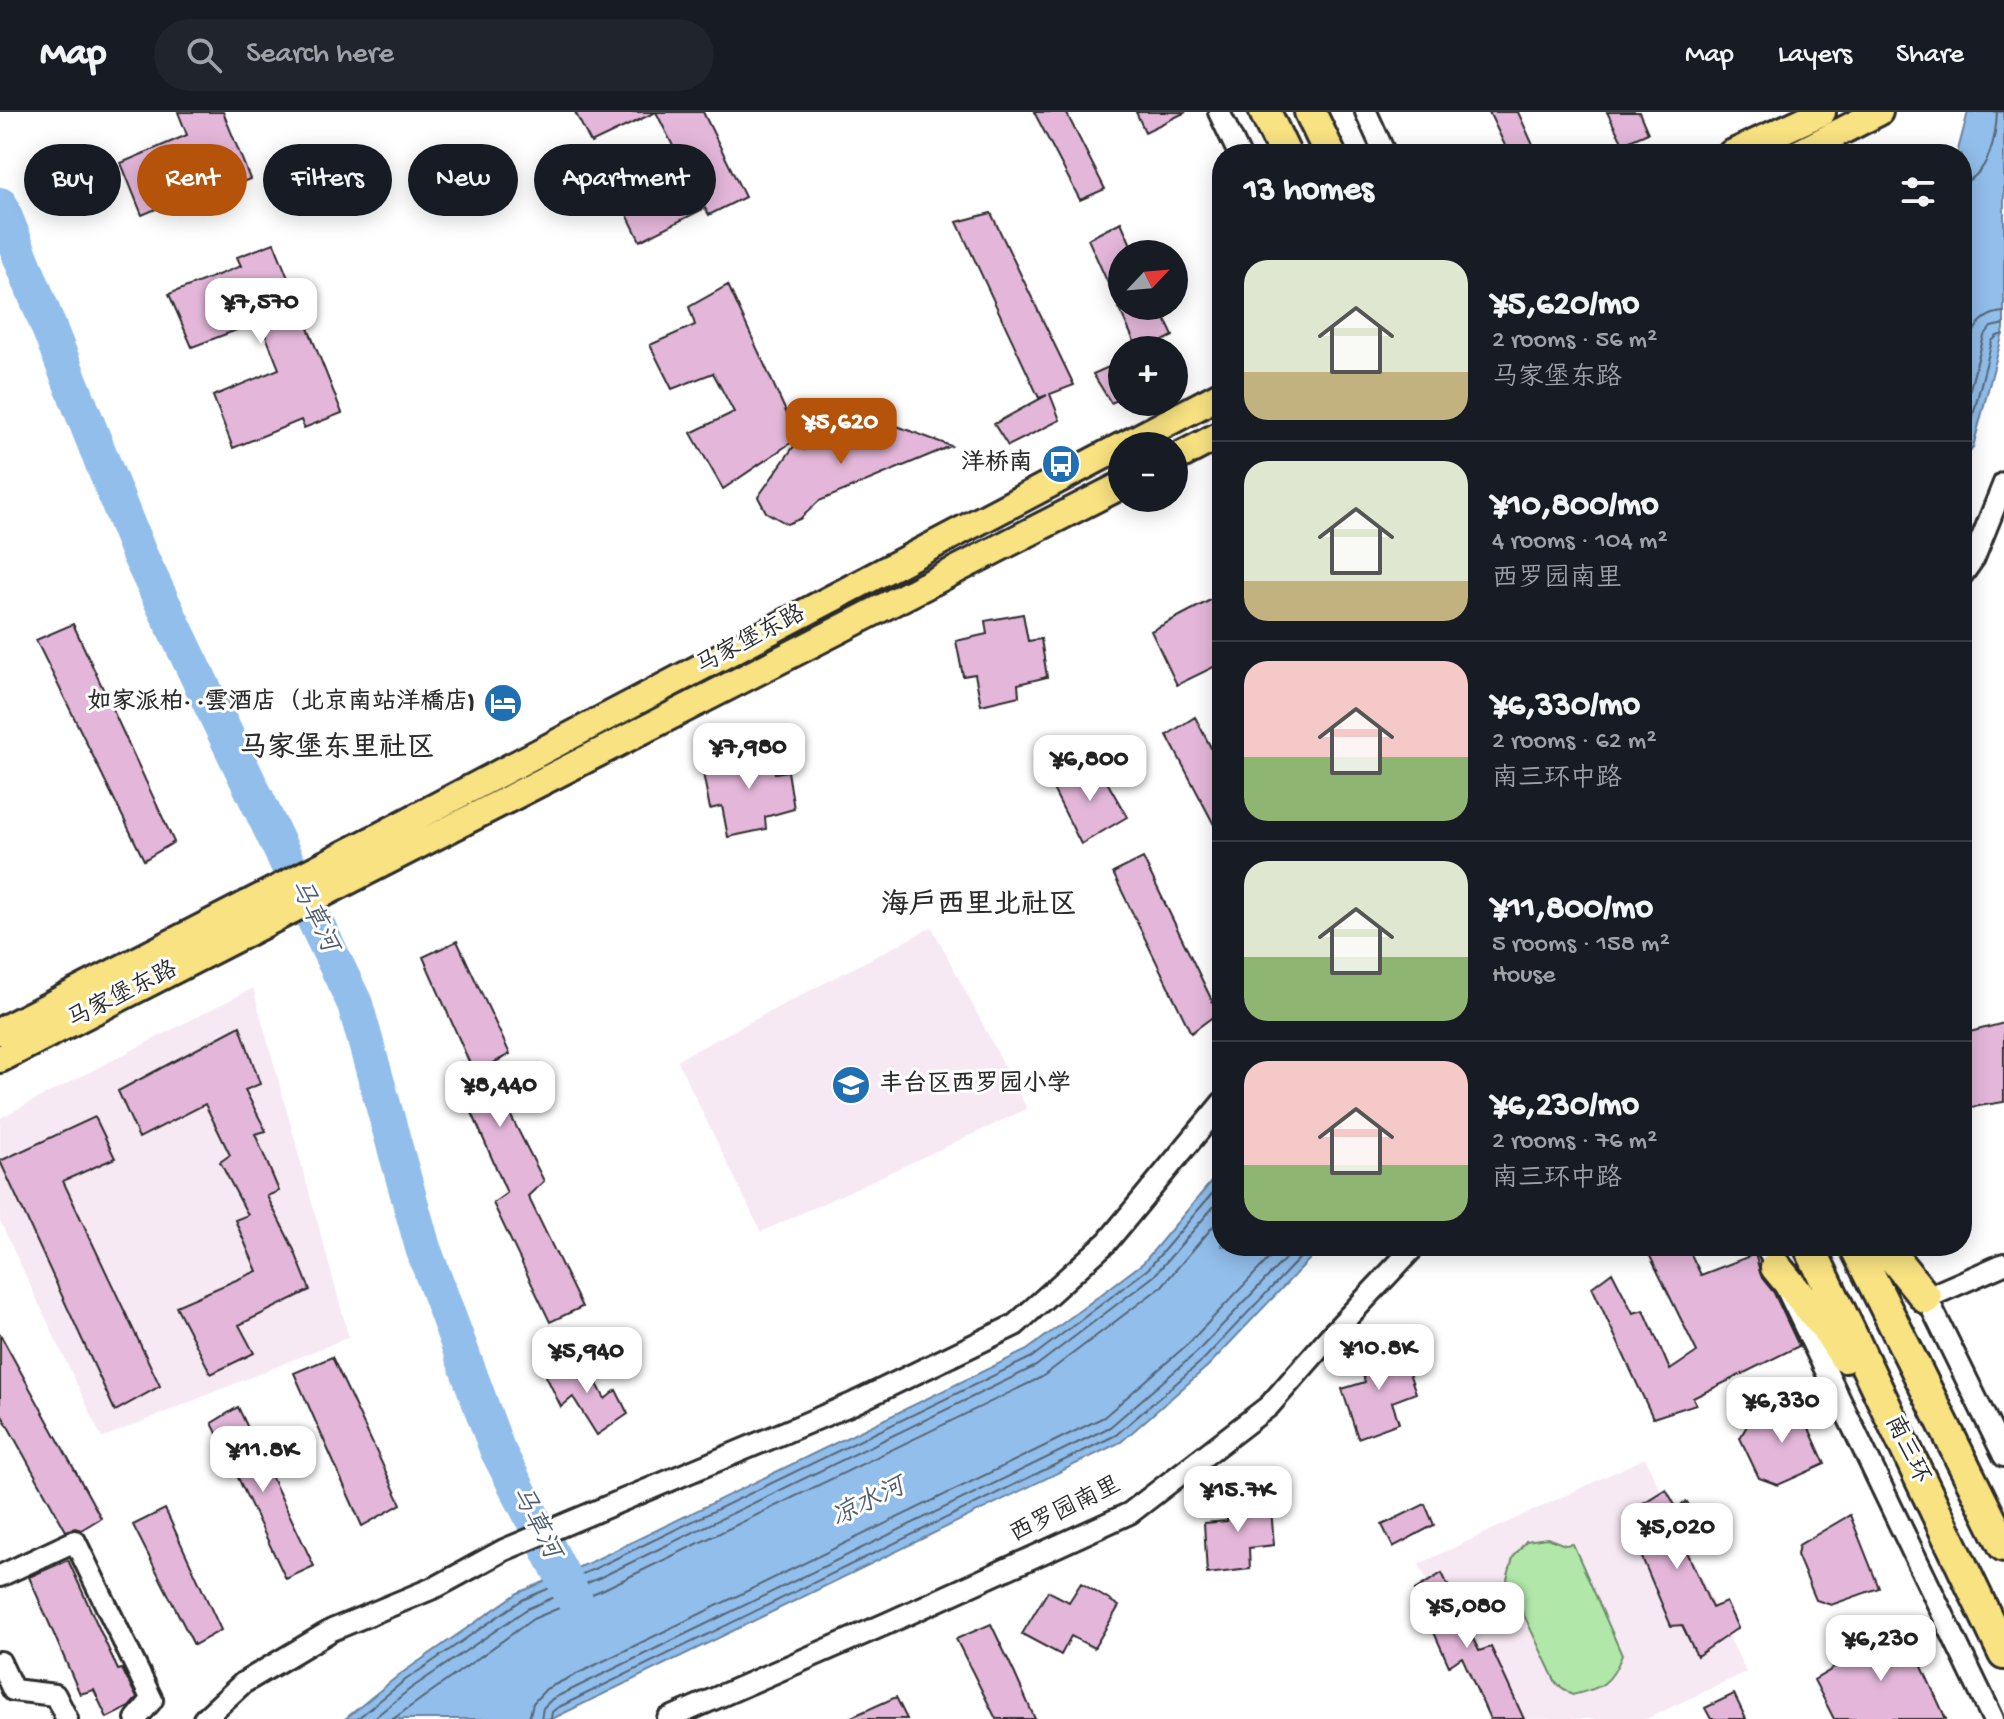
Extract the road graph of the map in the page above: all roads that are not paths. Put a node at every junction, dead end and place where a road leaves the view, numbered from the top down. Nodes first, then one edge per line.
1 (1219, 112) edge
2 (1265, 112) edge
3 (1310, 112) edge
4 (1366, 112) edge
5 (1822, 112) edge
6 (1879, 112) edge
7 (1234, 144) edge
8 (1280, 144) edge
9 (1325, 144) edge
10 (1380, 144) edge
11 (1753, 144) edge
12 (1817, 144) edge
13 (1212, 399) edge
14 (1149, 432) edge
15 (1212, 439) edge
16 (1188, 452) edge
17 (1108, 453) edge
18 (2004, 483) edge
19 (1108, 492) edge
20 (1972, 561) edge
21 (240, 922) junction
22 (0, 1031) edge
23 (0, 1059) edge
24 (1212, 1115) edge
25 (1406, 1256) edge
26 (1814, 1256) edge
27 (1860, 1256) edge
28 (1892, 1256) edge
29 (1907, 1256) edge
30 (1771, 1257) edge
31 (2004, 1264) edge
32 (1926, 1298) junction
33 (1888, 1412) junction
34 (2004, 1456) edge
35 (2004, 1546) edge
36 (0, 1576) edge
37 (2004, 1654) edge
38 (0, 1662) edge
39 (67, 1719) edge
40 (136, 1719) edge
41 (204, 1719) edge
42 (668, 1719) edge
43 (1993, 1719) edge

1 - 7 street
2 - 8 highway
3 - 9 highway
4 - 10 street
5 - 11 main road
6 - 12 main road
13 - 14 main road, 马家堡东路
15 - 16 main road
17 - 21 main road, 马家堡东路
18 - 20 street
19 - 21 main road, 马家堡东路
21 - 22 main road, 马家堡东路
21 - 23 main road, 马家堡东路
24 - 41 street
25 - 42 street, 西罗园南里
26 - 33 highway, 南三环
27 - 35 highway, 南三环
28 - 32 highway
29 - 32 street
30 - 33 highway
30 - 43 street
31 - 32 street
32 - 34 street
33 - 37 highway, 南三环
36 - 40 street
38 - 39 street

